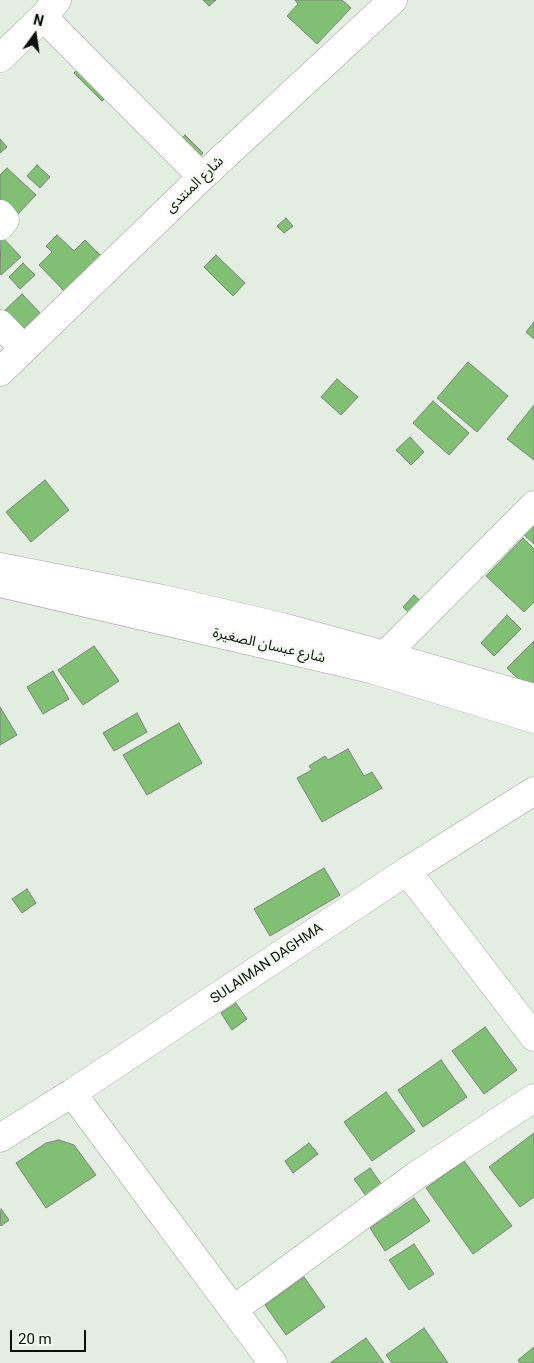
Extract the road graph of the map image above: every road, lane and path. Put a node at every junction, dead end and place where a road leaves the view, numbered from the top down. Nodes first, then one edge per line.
1 (392, 0) edge
2 (50, 9) edge
3 (0, 58) edge
4 (202, 178) junction
5 (0, 214) edge
6 (0, 226) edge
7 (0, 324) edge
8 (23, 348) junction
9 (0, 372) edge
10 (534, 505) edge
11 (0, 567) edge
12 (0, 583) edge
13 (378, 662) junction
14 (534, 698) edge
15 (534, 719) edge
16 (534, 791) edge
17 (407, 871) junction
18 (534, 1037) edge
19 (72, 1093) junction
20 (534, 1098) edge
21 (0, 1138) edge
22 (233, 1310) junction
23 (273, 1363) edge

1 - 4 street, شارع المنتدى
2 - 3 street
2 - 4 street
4 - 8 street, شارع المنتدى
5 - 6 street
7 - 8 street
8 - 9 street, شارع المنتدى
10 - 13 street
11 - 13 street, شارع عبسان الصغيرة
12 - 13 street, شارع عبسان الصغيرة
13 - 14 street, شارع عبسان الصغيرة
13 - 15 street, شارع عبسان الصغيرة
16 - 17 street, SULAIMAN DAGHMA
17 - 18 street
17 - 19 street, SULAIMAN DAGHMA
19 - 21 street, SULAIMAN DAGHMA
19 - 22 street
20 - 22 street
22 - 23 street

